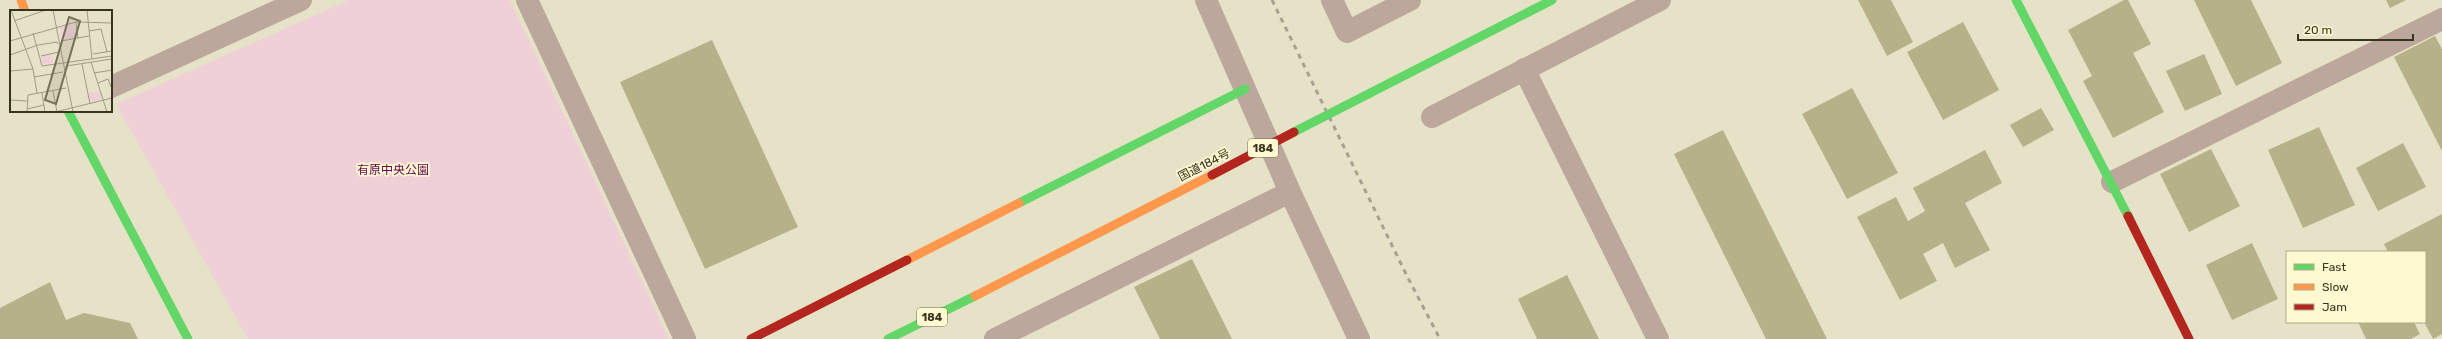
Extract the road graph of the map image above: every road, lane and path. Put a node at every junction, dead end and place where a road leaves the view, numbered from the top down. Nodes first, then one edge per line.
1 (21, 0) edge
2 (301, 0) edge
3 (527, 0) edge
4 (1206, 0) edge
5 (1332, 0) edge
6 (1410, 0) edge
7 (1552, 0) edge
8 (1660, 0) edge
9 (2016, 0) edge
10 (25, 10) edge
11 (2442, 19) edge
12 (1524, 70) junction
13 (112, 87) edge
14 (1245, 88) junction
15 (69, 112) edge
16 (1432, 117) dead end
17 (2112, 182) junction
18 (1290, 192) junction
19 (1016, 334) edge
20 (188, 339) edge
21 (685, 339) edge
22 (751, 339) edge
23 (888, 339) edge
24 (995, 339) edge
25 (1359, 339) edge
26 (1658, 339) edge
27 (2189, 339) edge

1 - 10 main road
2 - 13 street
3 - 21 street
4 - 14 street
5 - 6 street
7 - 23 main road, 国道184号 / 184, bridge
8 - 12 street
9 - 17 main road
11 - 17 street
12 - 16 street
12 - 26 street
14 - 18 street
14 - 22 main road
15 - 20 main road
17 - 27 main road
18 - 19 street
18 - 25 street
19 - 24 street

